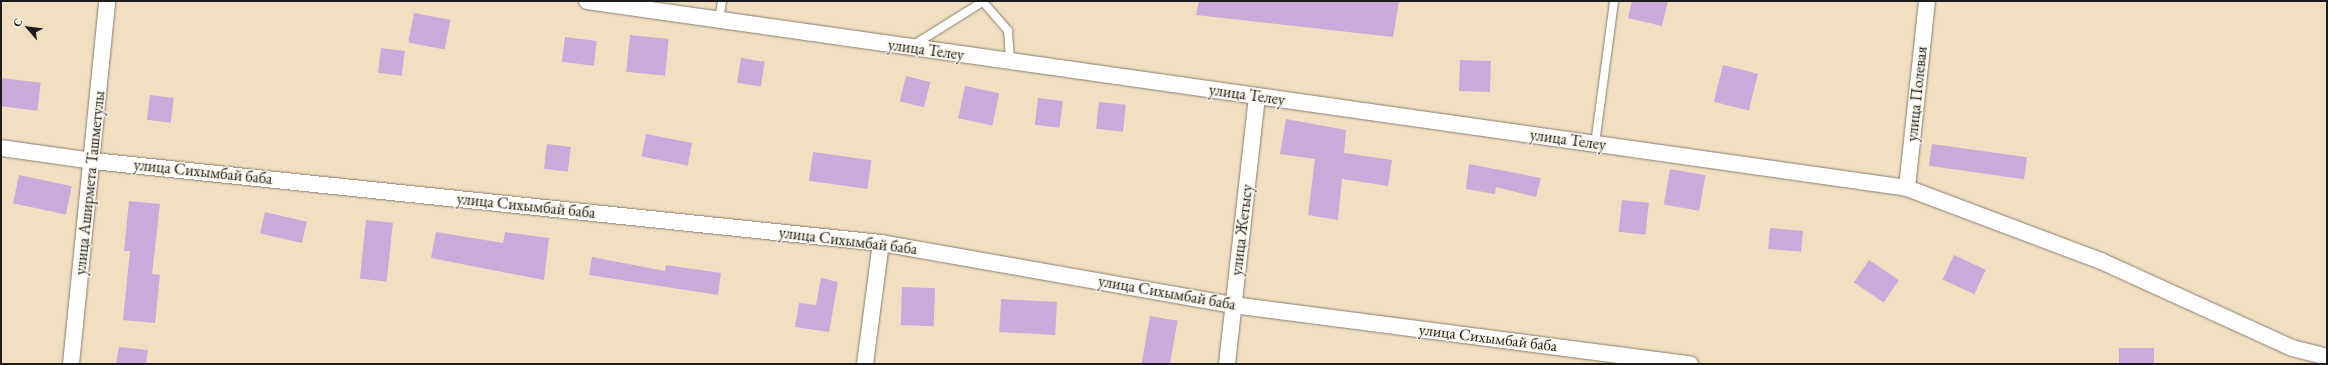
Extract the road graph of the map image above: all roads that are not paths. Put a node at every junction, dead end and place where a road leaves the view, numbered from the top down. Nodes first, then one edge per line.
1 (107, 1) edge
2 (590, 1) edge
3 (722, 1) edge
4 (1614, 1) edge
5 (1927, 1) edge
6 (984, 2) edge
7 (719, 20) junction
8 (909, 47) junction
9 (1010, 62) junction
10 (1258, 97) junction
11 (1594, 144) junction
12 (1, 148) edge
13 (93, 161) junction
14 (1907, 188) junction
15 (880, 243) junction
16 (1233, 305) junction
17 (2327, 357) edge
18 (71, 364) edge
19 (865, 364) edge
20 (1227, 364) edge
21 (1690, 364) edge

1 - 13 street, улица Аширмета Ташметулы
2 - 7 street, улица Телеу
3 - 7 lane
4 - 11 lane
5 - 14 street, улица Полевая
6 - 8 lane
6 - 9 lane
7 - 8 street, улица Телеу
8 - 9 street, улица Телеу
9 - 10 street, улица Телеу
10 - 11 street, улица Телеу
10 - 16 street, улица Жетысу
11 - 14 street, улица Телеу
12 - 13 street, улица Сихымбай баба
13 - 15 street, улица Сихымбай баба
13 - 18 street, улица Аширмета Ташметулы
14 - 17 street, улица Телеу
15 - 16 street, улица Сихымбай баба
15 - 19 street
16 - 20 street, улица Жетысу
16 - 21 street, улица Сихымбай баба

